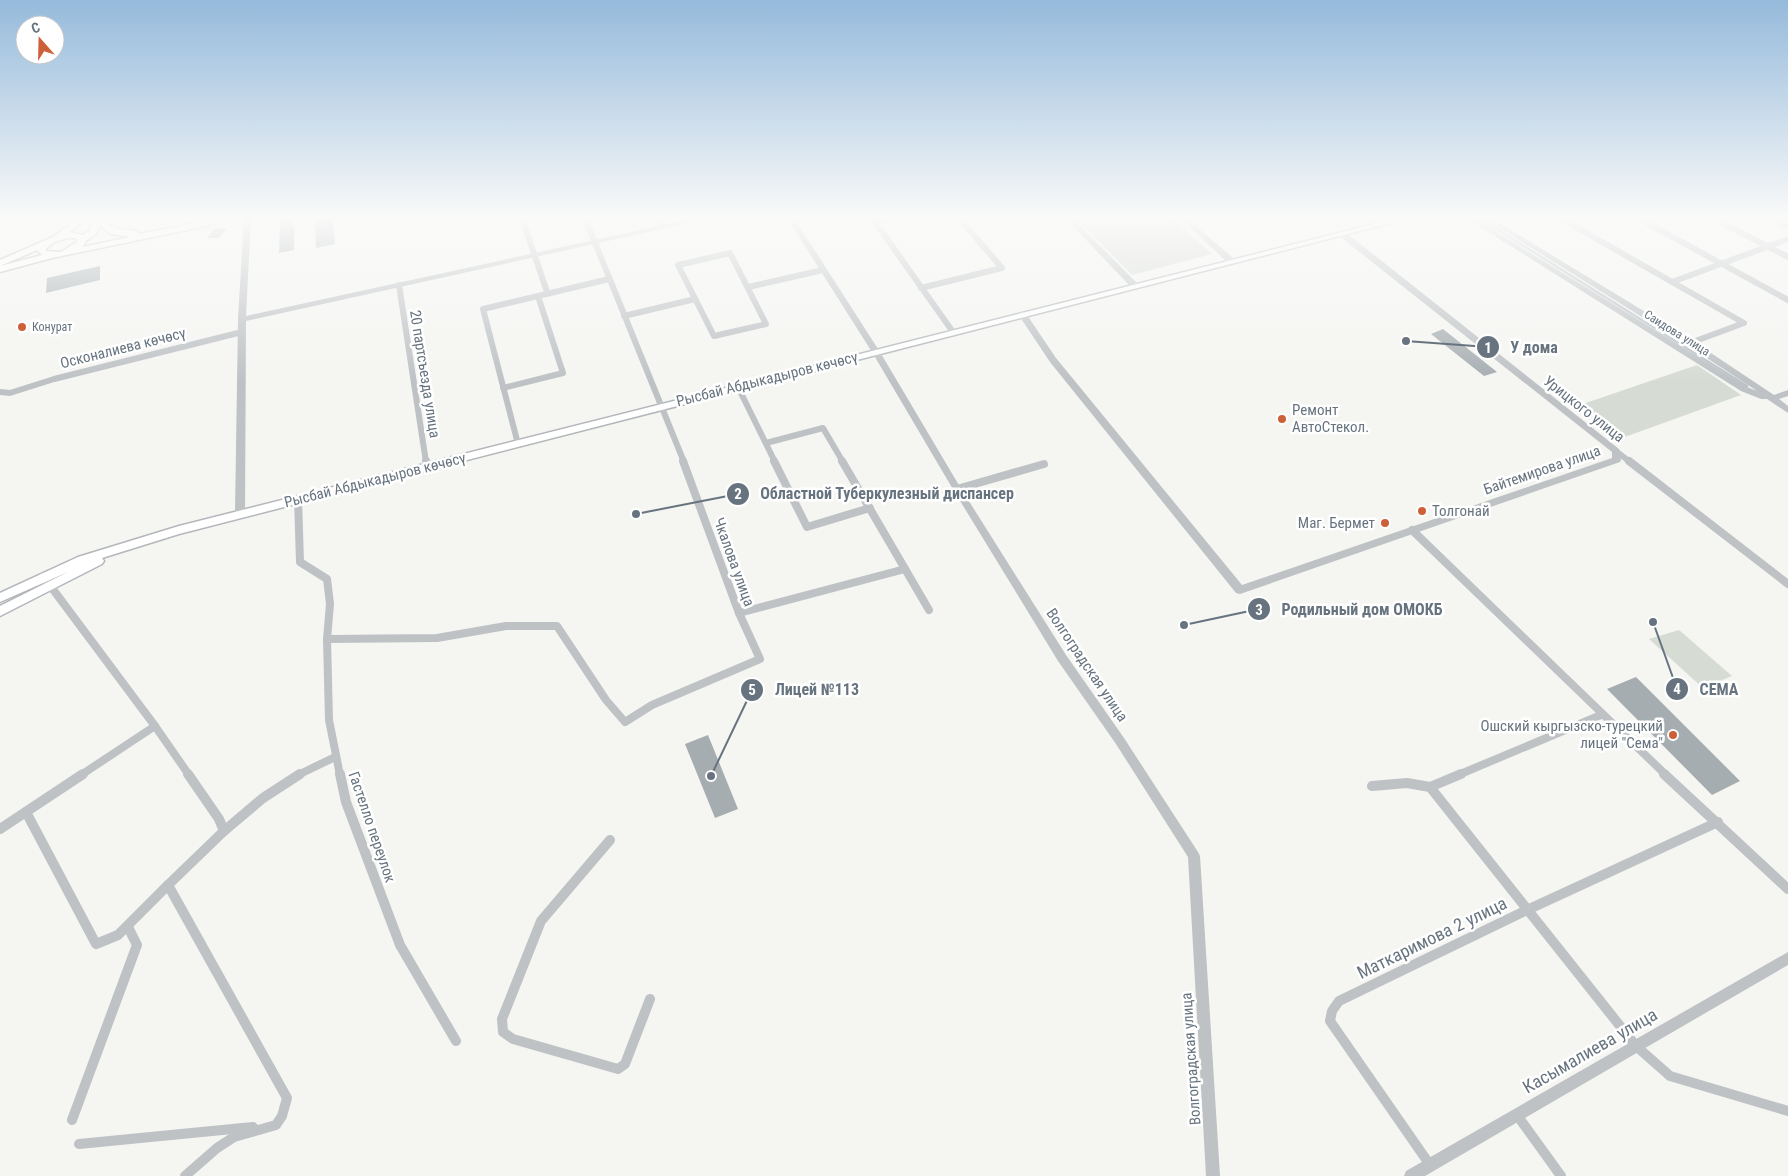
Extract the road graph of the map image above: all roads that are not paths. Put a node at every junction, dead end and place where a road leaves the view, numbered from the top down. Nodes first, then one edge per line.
1 (244, 273) edge
2 (453, 273) edge
3 (540, 273) edge
4 (607, 273) edge
5 (682, 273) edge
6 (741, 273) edge
7 (810, 273) edge
8 (825, 273) edge
9 (910, 273) edge
10 (982, 273) edge
11 (1122, 273) edge
12 (1183, 273) edge
13 (1390, 273) edge
14 (1558, 273) edge
15 (1576, 273) edge
16 (1656, 273) edge
17 (1696, 273) edge
18 (1740, 273) edge
19 (609, 279) junction
20 (1672, 282) junction
21 (399, 285) junction
22 (1134, 285) junction
23 (748, 287) junction
24 (921, 288) junction
25 (547, 292) junction
26 (538, 296) junction
27 (695, 299) junction
28 (1788, 300) edge
29 (1022, 314) junction
30 (624, 316) junction
31 (242, 319) junction
32 (242, 332) junction
33 (953, 332) junction
34 (1690, 343) junction
35 (876, 352) junction
36 (738, 387) junction
37 (503, 388) junction
38 (0, 392) edge
39 (1788, 392) edge
40 (10, 393) junction
41 (0, 398) edge
42 (1771, 399) junction
43 (661, 406) junction
44 (1788, 410) edge
45 (766, 443) junction
46 (518, 444) junction
47 (1616, 451) junction
48 (1044, 464) dead end
49 (427, 467) junction
50 (957, 489) junction
51 (298, 499) junction
52 (870, 508) junction
53 (240, 514) junction
54 (1412, 530) junction
55 (906, 569) junction
56 (1786, 580) edge
57 (46, 581) junction
58 (0, 598) edge
59 (929, 610) dead end
60 (0, 611) edge
61 (738, 613) junction
62 (327, 639) junction
63 (1601, 715) junction
64 (155, 726) junction
65 (335, 756) junction
66 (1372, 786) dead end
67 (1430, 786) junction
68 (26, 812) junction
69 (1718, 822) junction
70 (0, 829) edge
71 (224, 831) junction
72 (610, 840) dead end
73 (168, 885) junction
74 (1788, 889) edge
75 (1527, 910) junction
76 (128, 927) junction
77 (1788, 958) edge
78 (650, 1000) dead end
79 (456, 1041) dead end
80 (1636, 1046) junction
81 (1788, 1111) edge
82 (1517, 1115) junction
83 (72, 1120) dead end
84 (276, 1125) junction
85 (79, 1144) dead end
86 (1430, 1165) junction
87 (185, 1176) edge
88 (1214, 1176) edge
89 (1411, 1176) edge
90 (1561, 1176) edge

1 - 31 street
2 - 21 street
3 - 25 street
4 - 19 street, Чкалова улица
5 - 27 street
6 - 23 street
7 - 23 street
8 - 35 street, Волгоградская улица
9 - 24 street
10 - 24 street
11 - 22 street
12 - 22 main road, Рысбай Абдыкадыров көчөсү
13 - 47 street, Урицкого улица
14 - 42 street, Саидова улица
15 - 34 street, Саидова улица
16 - 20 street
17 - 20 street
18 - 28 street
19 - 25 street
19 - 30 street, Чкалова улица
20 - 34 street
21 - 31 street
21 - 49 street, 20 партсъезда улица
22 - 29 main road, Рысбай Абдыкадыров көчөсү
23 - 27 street
24 - 33 street
25 - 26 street
26 - 37 street
26 - 37 street
27 - 30 street
29 - 33 main road, Рысбай Абдыкадыров көчөсү
29 - 54 street, Байтемирова улица
30 - 43 street, Чкалова улица
31 - 32 street
32 - 40 street, Осконалиева көчөсү
32 - 53 street
33 - 35 main road, Рысбай Абдыкадыров көчөсү
34 - 42 street, Саидова улица
35 - 36 main road, Рысбай Абдыкадыров көчөсү
35 - 50 street, Волгоградская улица
36 - 43 main road, Рысбай Абдыкадыров көчөсү
36 - 45 street
37 - 46 street
38 - 40 street, Осконалиева көчөсү
39 - 42 street
40 - 41 street, Осконалиева көчөсү
42 - 44 street, Саидова улица
43 - 46 main road, Рысбай Абдыкадыров көчөсү
43 - 61 street, Чкалова улица
45 - 52 street
45 - 52 street
46 - 49 main road, Рысбай Абдыкадыров көчөсү
47 - 54 street, Байтемирова улица
47 - 56 street, Урицкого улица
48 - 50 street
49 - 51 main road, Рысбай Абдыкадыров көчөсү
50 - 88 street, Волгоградская улица
51 - 53 main road, Рысбай Абдыкадыров көчөсү
51 - 62 street, Гастелло переулок
52 - 55 street
53 - 57 main road, Рысбай Абдыкадыров көчөсү
54 - 63 street
55 - 59 street
55 - 61 street
57 - 58 main road, Рысбай Абдыкадыров көчөсү
57 - 60 main road, Рысбай Абдыкадыров көчөсү
57 - 64 street
61 - 62 street, Чкалова улица
62 - 65 street, Гастелло переулок
63 - 67 street
63 - 69 street
64 - 68 street
64 - 71 street
65 - 71 street
65 - 79 street, Гастелло переулок
66 - 67 street
67 - 75 street
68 - 70 street
68 - 76 street
69 - 74 street
69 - 75 street, Маткаримова 2 улица
71 - 73 street
72 - 78 street
73 - 76 street
73 - 84 street
75 - 80 street
75 - 86 street, Маткаримова 2 улица
76 - 83 street
77 - 80 street, Касымалиева улица
80 - 81 street
80 - 82 street, Касымалиева улица
82 - 86 street, Касымалиева улица
82 - 90 street
84 - 85 street
84 - 87 street
86 - 89 street, Касымалиева улица

